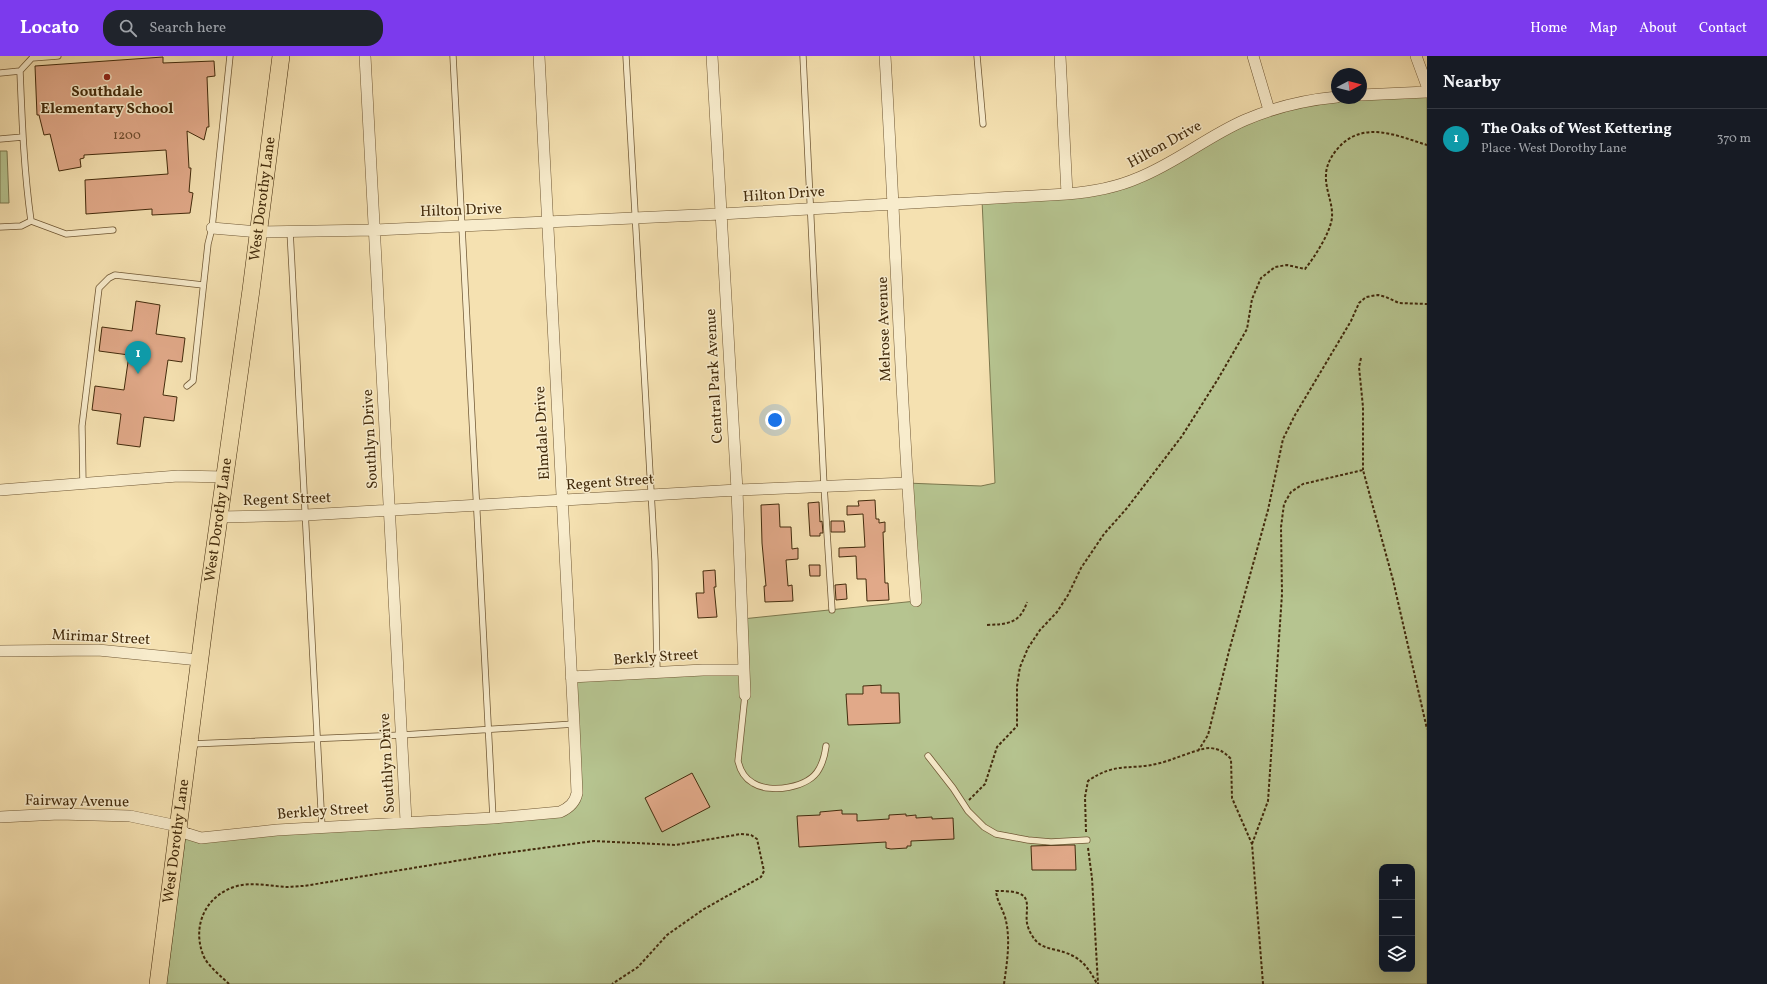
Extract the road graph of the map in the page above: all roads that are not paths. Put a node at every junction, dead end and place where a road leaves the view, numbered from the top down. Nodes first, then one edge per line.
1 (58, 56) edge
2 (230, 56) edge
3 (281, 56) edge
4 (365, 56) edge
5 (453, 56) edge
6 (539, 56) edge
7 (626, 56) edge
8 (712, 56) edge
9 (803, 56) edge
10 (885, 56) edge
11 (977, 56) edge
12 (1060, 56) edge
13 (1253, 56) edge
14 (1416, 56) edge
15 (20, 71) junction
16 (0, 73) edge
17 (1427, 86) edge
18 (1427, 92) edge
19 (1367, 95) edge
20 (1331, 97) edge
21 (1269, 110) junction
22 (983, 124) dead end
23 (23, 137) junction
24 (0, 139) edge
25 (1067, 194) junction
26 (894, 204) junction
27 (810, 208) junction
28 (721, 214) junction
29 (635, 217) junction
30 (31, 221) junction
31 (548, 222) junction
32 (463, 225) junction
33 (0, 227) edge
34 (212, 228) junction
35 (113, 230) dead end
36 (376, 230) junction
37 (259, 232) junction
38 (290, 232) junction
39 (204, 285) junction
40 (187, 386) dead end
41 (225, 477) junction
42 (906, 483) junction
43 (82, 484) junction
44 (824, 486) junction
45 (0, 490) edge
46 (737, 490) junction
47 (650, 496) junction
48 (562, 501) junction
49 (477, 505) junction
50 (390, 509) junction
51 (306, 515) junction
52 (220, 517) junction
53 (916, 601) dead end
54 (832, 610) dead end
55 (0, 651) edge
56 (199, 660) junction
57 (743, 670) junction
58 (657, 672) junction
59 (571, 677) junction
60 (745, 695) joint
61 (574, 724) junction
62 (489, 730) junction
63 (402, 736) junction
64 (317, 740) junction
65 (189, 744) junction
66 (826, 746) dead end
67 (928, 756) dead end
68 (569, 807) joint
69 (0, 817) edge
70 (493, 818) junction
71 (406, 821) junction
72 (178, 826) junction
73 (322, 828) junction
74 (1087, 840) road end
75 (158, 984) edge

1 - 15 lane
2 - 34 lane
3 - 37 main road, West Dorothy Lane
4 - 36 street, Southlyn Drive
5 - 32 lane
6 - 31 street, Elmdale Drive
7 - 29 lane
8 - 28 street, Central Park Avenue
9 - 27 lane
10 - 26 street, Melrose Avenue
11 - 22 lane
12 - 25 street
13 - 21 street
14 - 17 street
15 - 16 lane
15 - 23 lane
18 - 19 street
20 - 21 street, Hilton Drive
21 - 25 street, Hilton Drive
23 - 24 lane
23 - 30 lane
25 - 26 street, Hilton Drive
26 - 27 street, Hilton Drive
26 - 42 street, Melrose Avenue
27 - 28 street, Hilton Drive
27 - 44 lane
28 - 29 street, Hilton Drive
28 - 46 street, Central Park Avenue
29 - 31 street, Hilton Drive
29 - 47 lane
30 - 33 lane
30 - 35 lane
31 - 32 street, Hilton Drive
31 - 48 street, Elmdale Drive
32 - 36 street, Hilton Drive
32 - 49 lane
34 - 37 street, Hilton Drive
34 - 39 lane
36 - 38 street, Hilton Drive
36 - 50 street, Southlyn Drive
37 - 38 street, Hilton Drive
37 - 41 main road, West Dorothy Lane
38 - 51 lane
39 - 40 lane
39 - 43 lane
41 - 43 street
41 - 52 main road, West Dorothy Lane
42 - 44 street, Regent Street
42 - 53 street, Melrose Avenue
43 - 45 street
44 - 46 street, Regent Street
44 - 54 lane
46 - 47 street, Regent Street
46 - 57 street, Central Park Avenue
47 - 48 street, Regent Street
47 - 58 lane
48 - 49 street, Regent Street
48 - 59 street, Elmdale Drive
49 - 50 street, Regent Street
49 - 62 lane
50 - 51 street, Regent Street
50 - 63 street, Southlyn Drive
51 - 52 street, Regent Street
51 - 64 lane
52 - 56 main road, West Dorothy Lane
55 - 56 street, Mirimar Street
56 - 65 main road, West Dorothy Lane
57 - 58 street, Berkly Street
57 - 60 street, Central Park Avenue
58 - 59 street, Berkly Street
59 - 61 street, Elmdale Drive
60 - 66 lane
61 - 62 lane
61 - 68 street, Elmdale Drive
62 - 63 lane
62 - 70 lane
63 - 64 lane
63 - 71 street, Southlyn Drive
64 - 65 lane
64 - 73 lane
65 - 72 main road, West Dorothy Lane
67 - 74 lane
68 - 70 street, Berkley Street
69 - 72 street, Fairway Avenue
70 - 71 street, Berkley Street
71 - 73 street, Berkley Street
72 - 73 street, Berkley Street
72 - 75 main road, West Dorothy Lane

